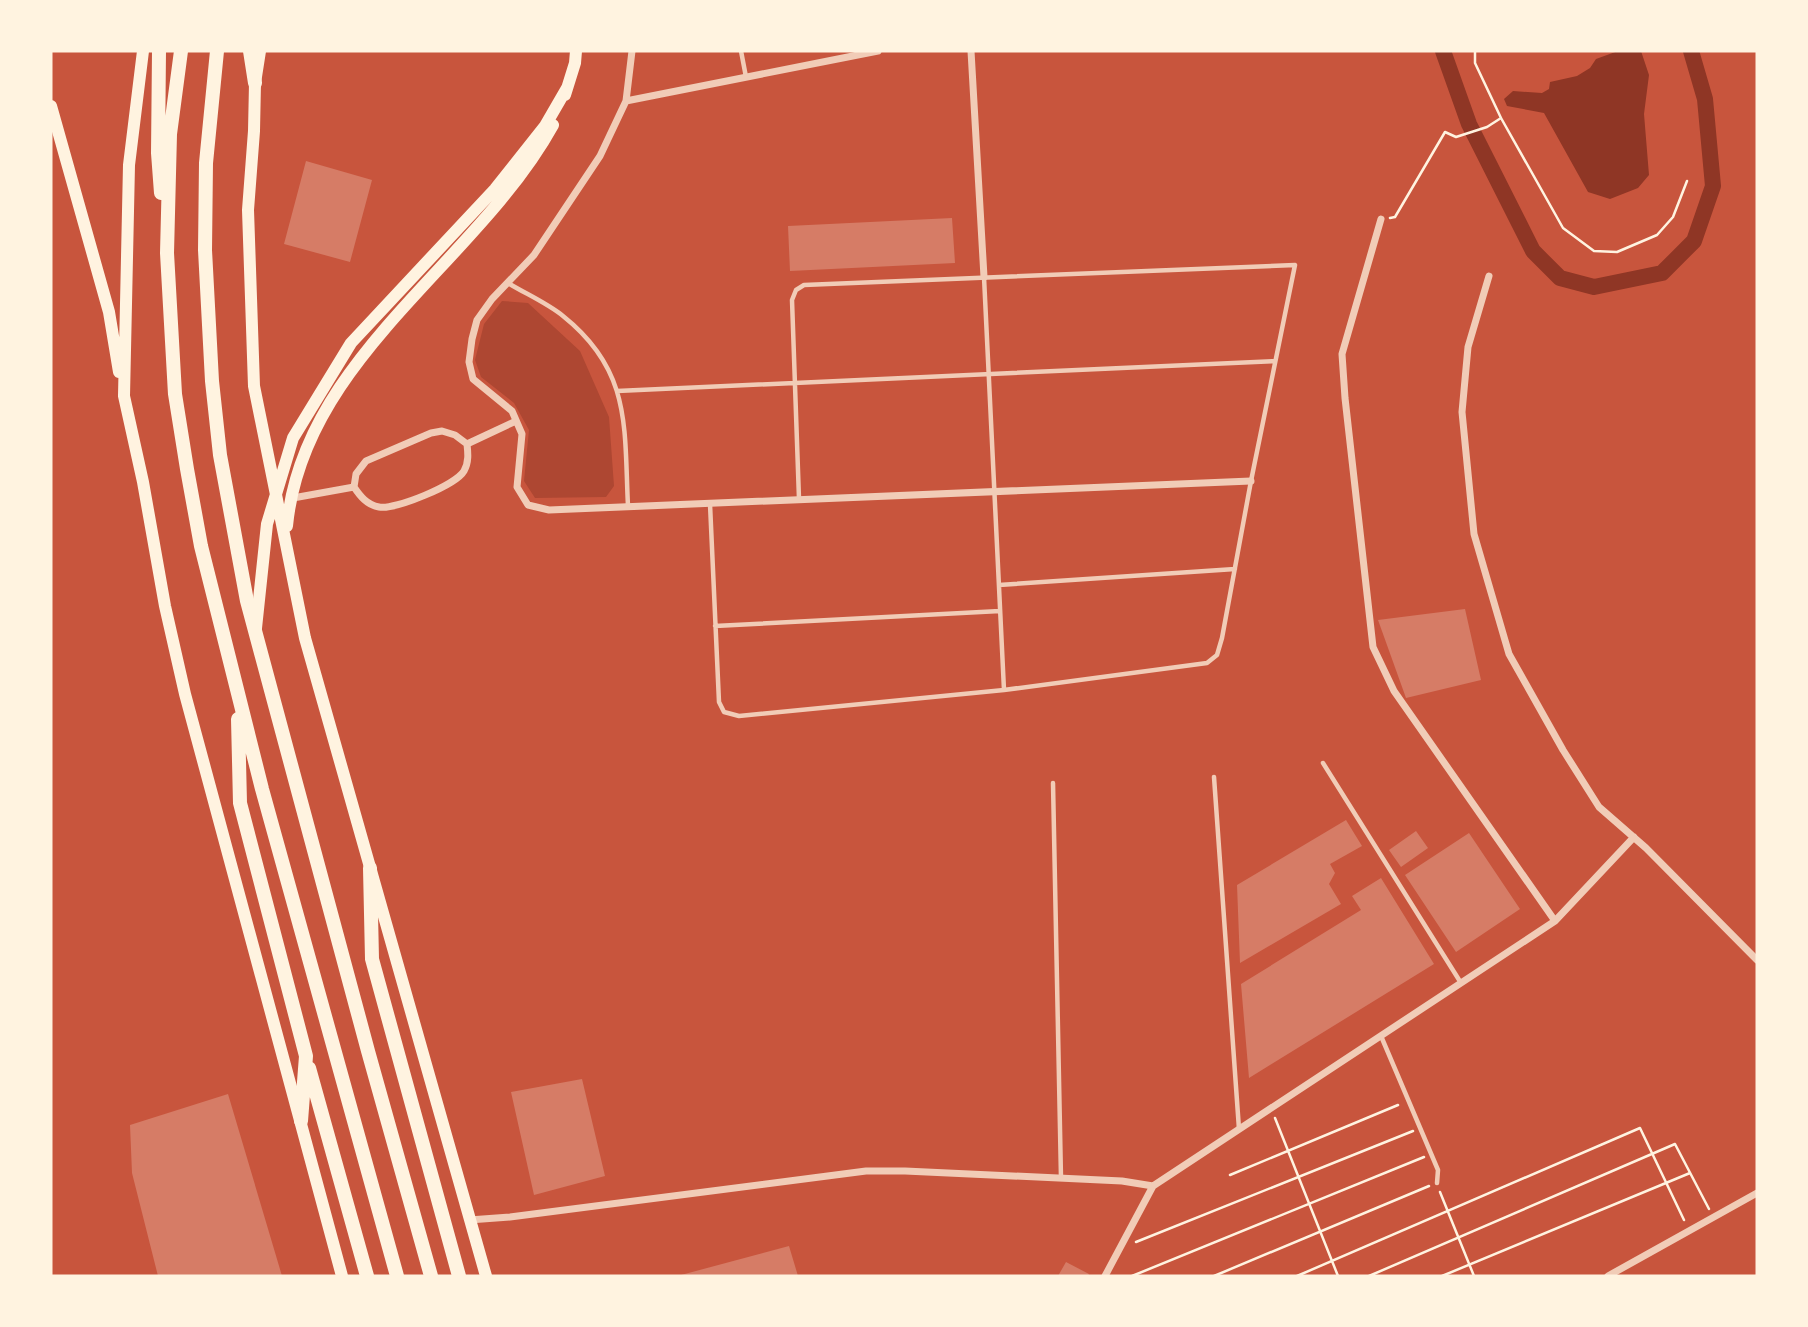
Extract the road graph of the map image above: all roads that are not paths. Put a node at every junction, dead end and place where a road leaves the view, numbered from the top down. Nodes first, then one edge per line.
1 (143, 51) edge
2 (159, 51) edge
3 (181, 51) edge
4 (217, 51) edge
5 (250, 51) edge
6 (260, 51) edge
7 (576, 51) edge
8 (632, 51) edge
9 (741, 51) edge
10 (875, 51) edge
11 (971, 51) edge
12 (746, 77) junction
13 (255, 83) junction
14 (567, 88) junction
15 (626, 101) junction
16 (51, 106) edge
17 (1381, 219) road end
18 (167, 253) junction
19 (1489, 276) dead end
20 (984, 278) junction
21 (507, 283) junction
22 (1275, 361) junction
23 (988, 372) junction
24 (795, 382) junction
25 (617, 391) junction
26 (124, 396) junction
27 (516, 421) junction
28 (467, 444) junction
29 (1251, 481) junction
30 (354, 487) junction
31 (994, 492) junction
32 (289, 499) junction
33 (799, 500) junction
34 (710, 503) junction
35 (628, 507) junction
36 (285, 540) junction
37 (1235, 569) junction
38 (999, 585) junction
39 (1000, 611) junction
40 (715, 626) junction
41 (255, 632) junction
42 (1004, 690) junction
43 (238, 693) junction
44 (1323, 763) dead end
45 (1214, 777) dead end
46 (1053, 783) dead end
47 (1634, 838) junction
48 (370, 868) junction
49 (1555, 921) junction
50 (1757, 960) edge
51 (1462, 983) junction
52 (1381, 1036) junction
53 (306, 1056) junction
54 (302, 1121) junction
55 (1239, 1129) junction
56 (1061, 1178) junction
57 (1437, 1183) road end
58 (1153, 1186) junction
59 (1757, 1193) edge
60 (469, 1220) junction
61 (342, 1276) edge
62 (367, 1276) edge
63 (397, 1276) edge
64 (431, 1276) edge
65 (459, 1276) edge
66 (486, 1276) edge
67 (1105, 1276) edge
68 (1608, 1276) edge

1 - 26 main road
2 - 18 highway
3 - 18 highway
4 - 41 highway
5 - 13 highway
6 - 13 main road
7 - 14 main road
8 - 15 street
9 - 12 lane
10 - 12 street
11 - 20 street
12 - 15 street
13 - 36 main road
14 - 32 main road
14 - 41 main road
15 - 21 street
16 - 26 main road
17 - 49 street
18 - 43 highway
19 - 47 street
20 - 22 lane
20 - 23 lane
20 - 24 lane
21 - 25 lane
21 - 27 street
22 - 23 lane
22 - 29 lane
23 - 24 lane
23 - 31 lane
24 - 25 lane
24 - 33 lane
25 - 35 lane
26 - 54 main road
27 - 28 street
27 - 35 street
28 - 30 street
28 - 30 street
29 - 31 street
29 - 37 lane
30 - 32 street
31 - 33 street
31 - 38 lane
32 - 36 main road
33 - 34 street
34 - 35 street
34 - 40 lane
36 - 48 main road
37 - 38 lane
37 - 42 lane
38 - 39 lane
39 - 40 lane
39 - 42 lane
40 - 42 lane
41 - 64 highway
43 - 53 highway
43 - 63 highway
44 - 51 lane
45 - 55 lane
46 - 56 lane
47 - 49 street
47 - 50 street
48 - 60 main road
48 - 65 highway
49 - 51 street
51 - 52 street
52 - 55 street
52 - 57 lane
53 - 54 highway
53 - 62 highway
54 - 61 main road
55 - 58 street
56 - 58 street
56 - 60 street
58 - 67 street
59 - 68 street
60 - 66 main road

